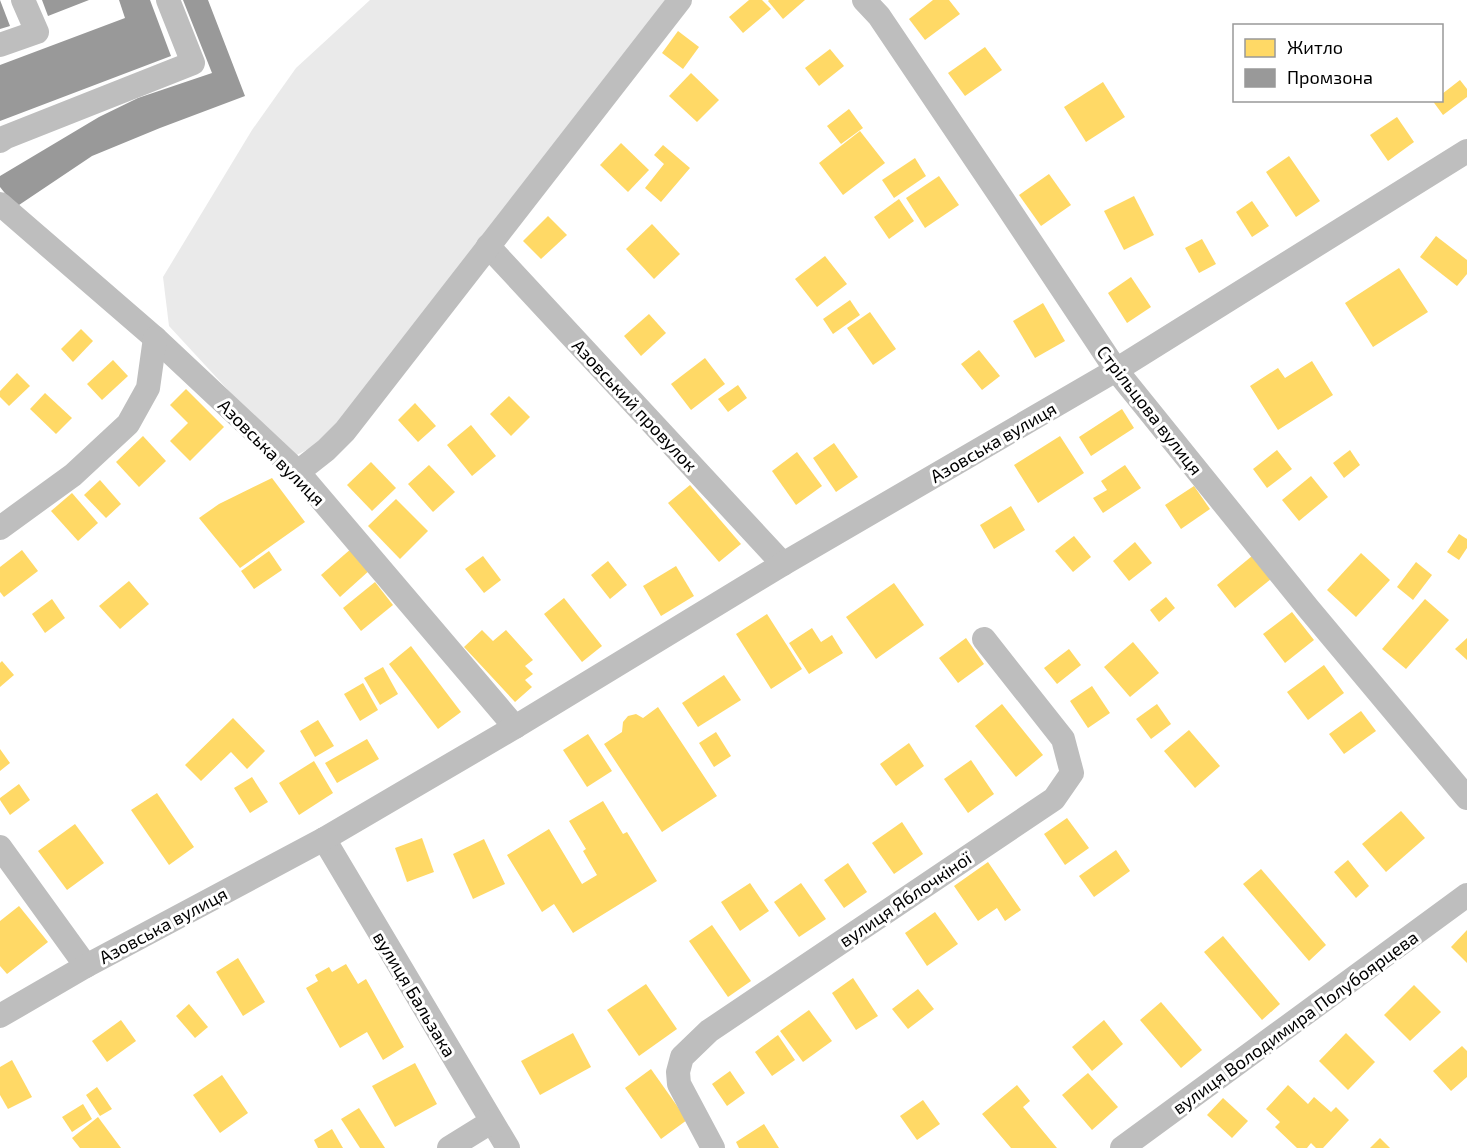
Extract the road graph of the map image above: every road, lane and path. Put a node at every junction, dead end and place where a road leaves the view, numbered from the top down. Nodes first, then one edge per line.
1 (23, 0) edge
2 (168, 0) edge
3 (680, 0) edge
4 (864, 0) edge
5 (0, 45) edge
6 (0, 141) edge
7 (1467, 151) edge
8 (0, 204) edge
9 (488, 246) junction
10 (155, 338) junction
11 (1116, 370) junction
12 (298, 472) junction
13 (0, 528) edge
14 (783, 564) junction
15 (984, 639) dead end
16 (515, 728) junction
17 (1467, 798) edge
18 (324, 839) junction
19 (0, 847) edge
20 (1467, 895) edge
21 (86, 966) junction
22 (0, 1016) edge
23 (491, 1122) junction
24 (448, 1148) edge
25 (508, 1148) edge
26 (712, 1148) edge
27 (1122, 1148) edge

1 - 5 street
2 - 6 street
3 - 9 street
4 - 11 street, Стрільцова вулиця
7 - 11 street, Азовська вулиця
8 - 10 street, Азовська вулиця
9 - 12 street
9 - 14 street, Азовський провулок
10 - 12 street, Азовська вулиця
10 - 13 street
11 - 14 street, Азовська вулиця
11 - 17 street, Стрільцова вулиця
12 - 16 street, Азовська вулиця
14 - 16 street, Азовська вулиця
15 - 26 street, вулиця Яблочкіної
16 - 18 street, Азовська вулиця
18 - 21 street, Азовська вулиця
18 - 23 street, вулиця Бальзака
19 - 21 street
20 - 27 street, вулиця Володимира Полубоярцева
21 - 22 street, Азовська вулиця
23 - 24 street
23 - 25 street, вулиця Бальзака

